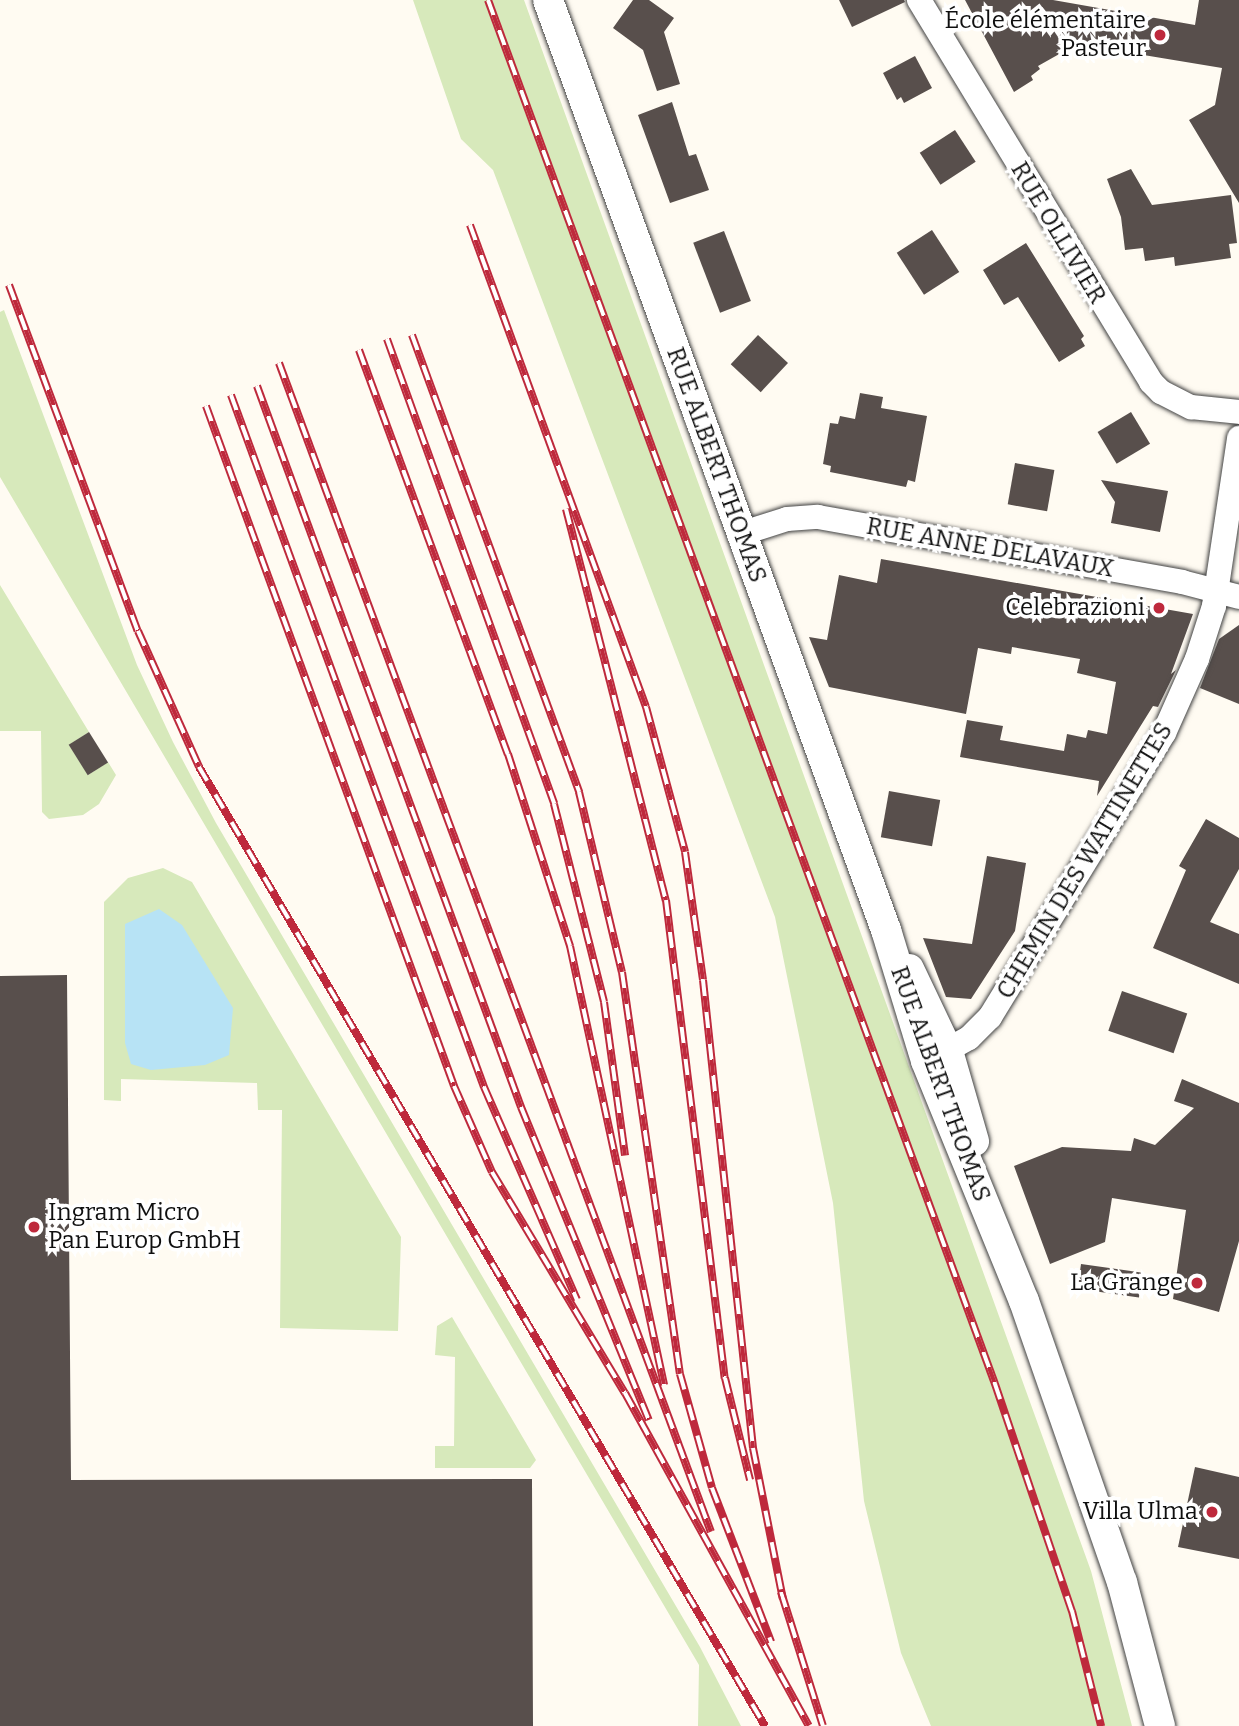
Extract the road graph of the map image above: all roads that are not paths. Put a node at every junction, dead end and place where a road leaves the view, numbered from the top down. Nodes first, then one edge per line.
1 (548, 0) edge
2 (919, 0) edge
3 (1239, 412) edge
4 (1239, 438) edge
5 (740, 534) junction
6 (1228, 593) edge
7 (937, 1056) junction
8 (1160, 1726) edge

1 - 5 street, RUE ALBERT THOMAS
2 - 3 street, RUE OLLIVIER
4 - 6 street, CHEMIN DES WATTINETTES
5 - 6 street, RUE ANNE DELAVAUX
5 - 7 street, RUE ALBERT THOMAS
6 - 7 street, CHEMIN DES WATTINETTES
7 - 8 street, RUE ALBERT THOMAS

